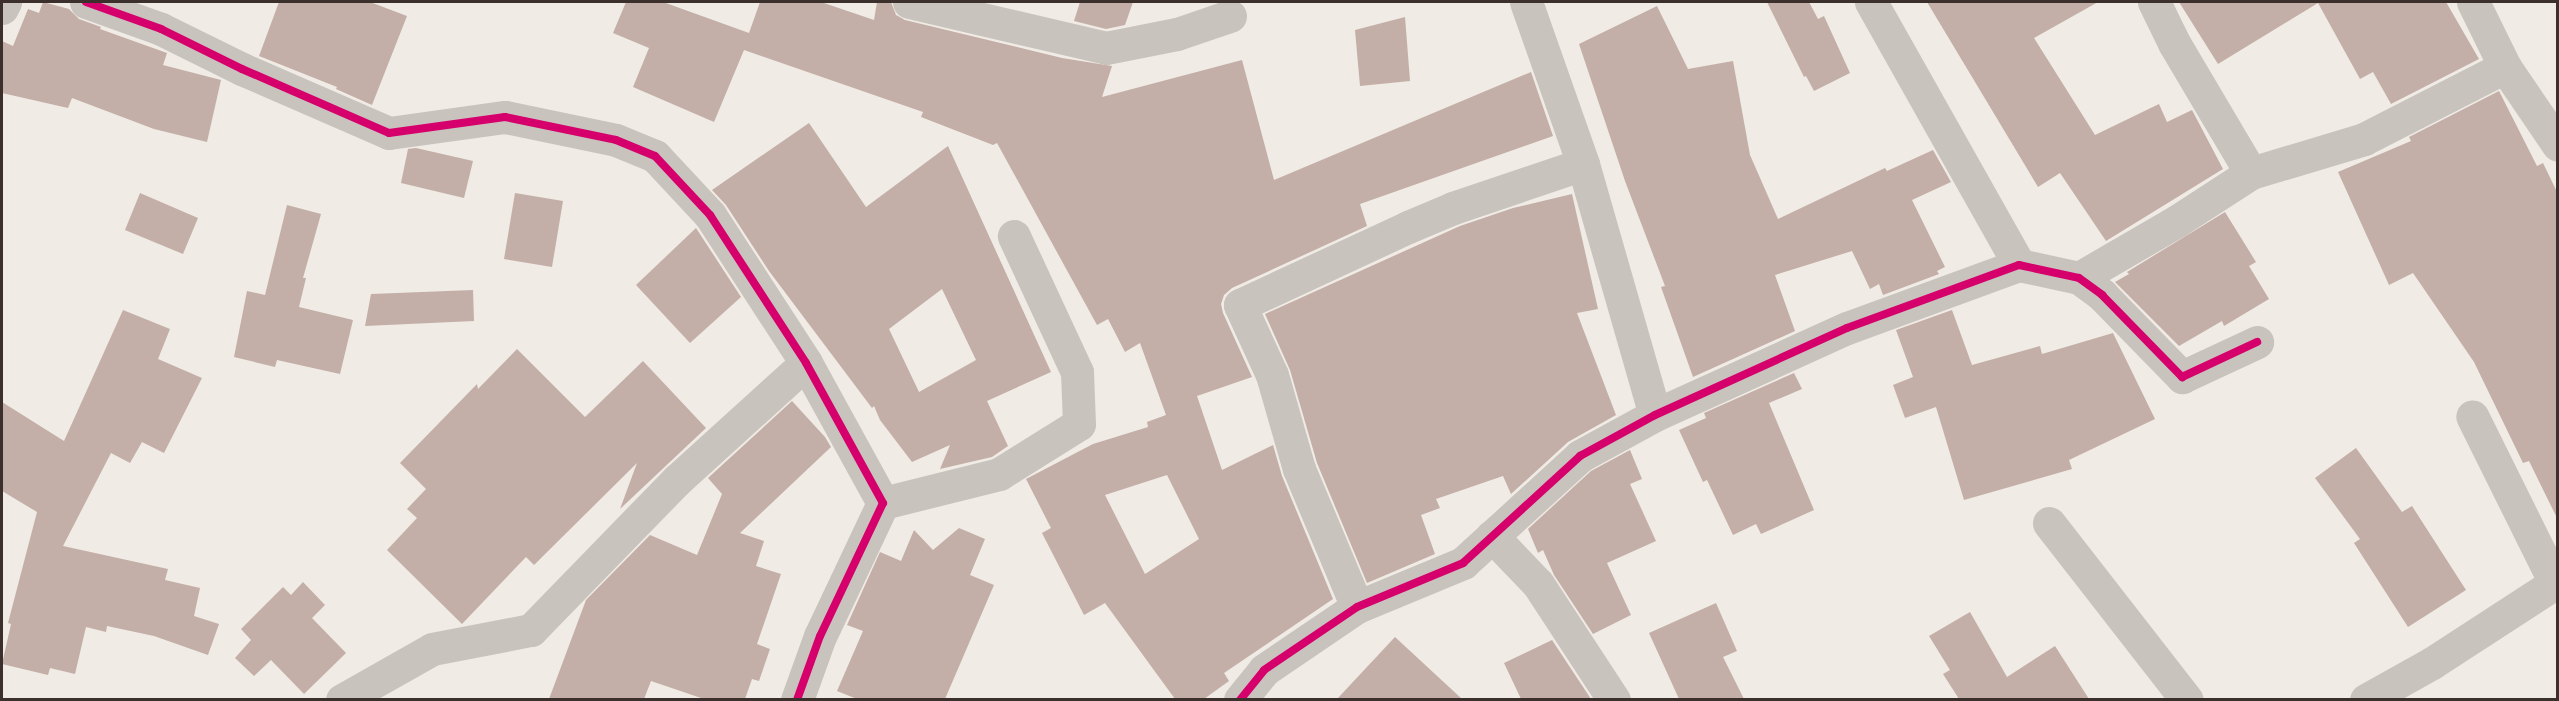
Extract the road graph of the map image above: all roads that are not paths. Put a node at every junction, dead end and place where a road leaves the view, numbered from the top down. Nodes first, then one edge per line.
1 (5, 2) edge
2 (86, 2) edge
3 (909, 2) edge
4 (1526, 2) edge
5 (1871, 2) edge
6 (2154, 2) edge
7 (2473, 2) edge
8 (2, 8) edge
9 (1230, 16) dead end
10 (2505, 68) junction
11 (2558, 145) edge
12 (1583, 164) junction
13 (2251, 173) junction
14 (1014, 236) dead end
15 (2019, 265) junction
16 (2079, 278) junction
17 (2257, 342) dead end
18 (806, 363) junction
19 (1655, 415) junction
20 (2472, 416) dead end
21 (883, 503) junction
22 (2049, 523) dead end
23 (1492, 536) junction
24 (1357, 607) junction
25 (342, 699) edge
26 (797, 699) edge
27 (1240, 699) edge
28 (1614, 699) edge
29 (2187, 699) edge
30 (2366, 699) edge

1 - 8 street
2 - 18 street
3 - 9 street
4 - 12 street
5 - 15 street
6 - 13 street
7 - 10 street
10 - 11 street
10 - 13 street
12 - 19 street
12 - 24 street
13 - 16 street
14 - 21 street
15 - 16 street
15 - 19 street
16 - 17 street
18 - 21 street
18 - 25 street
19 - 23 street
20 - 30 street
21 - 26 street
22 - 29 street
23 - 24 street
23 - 28 street
24 - 27 street

